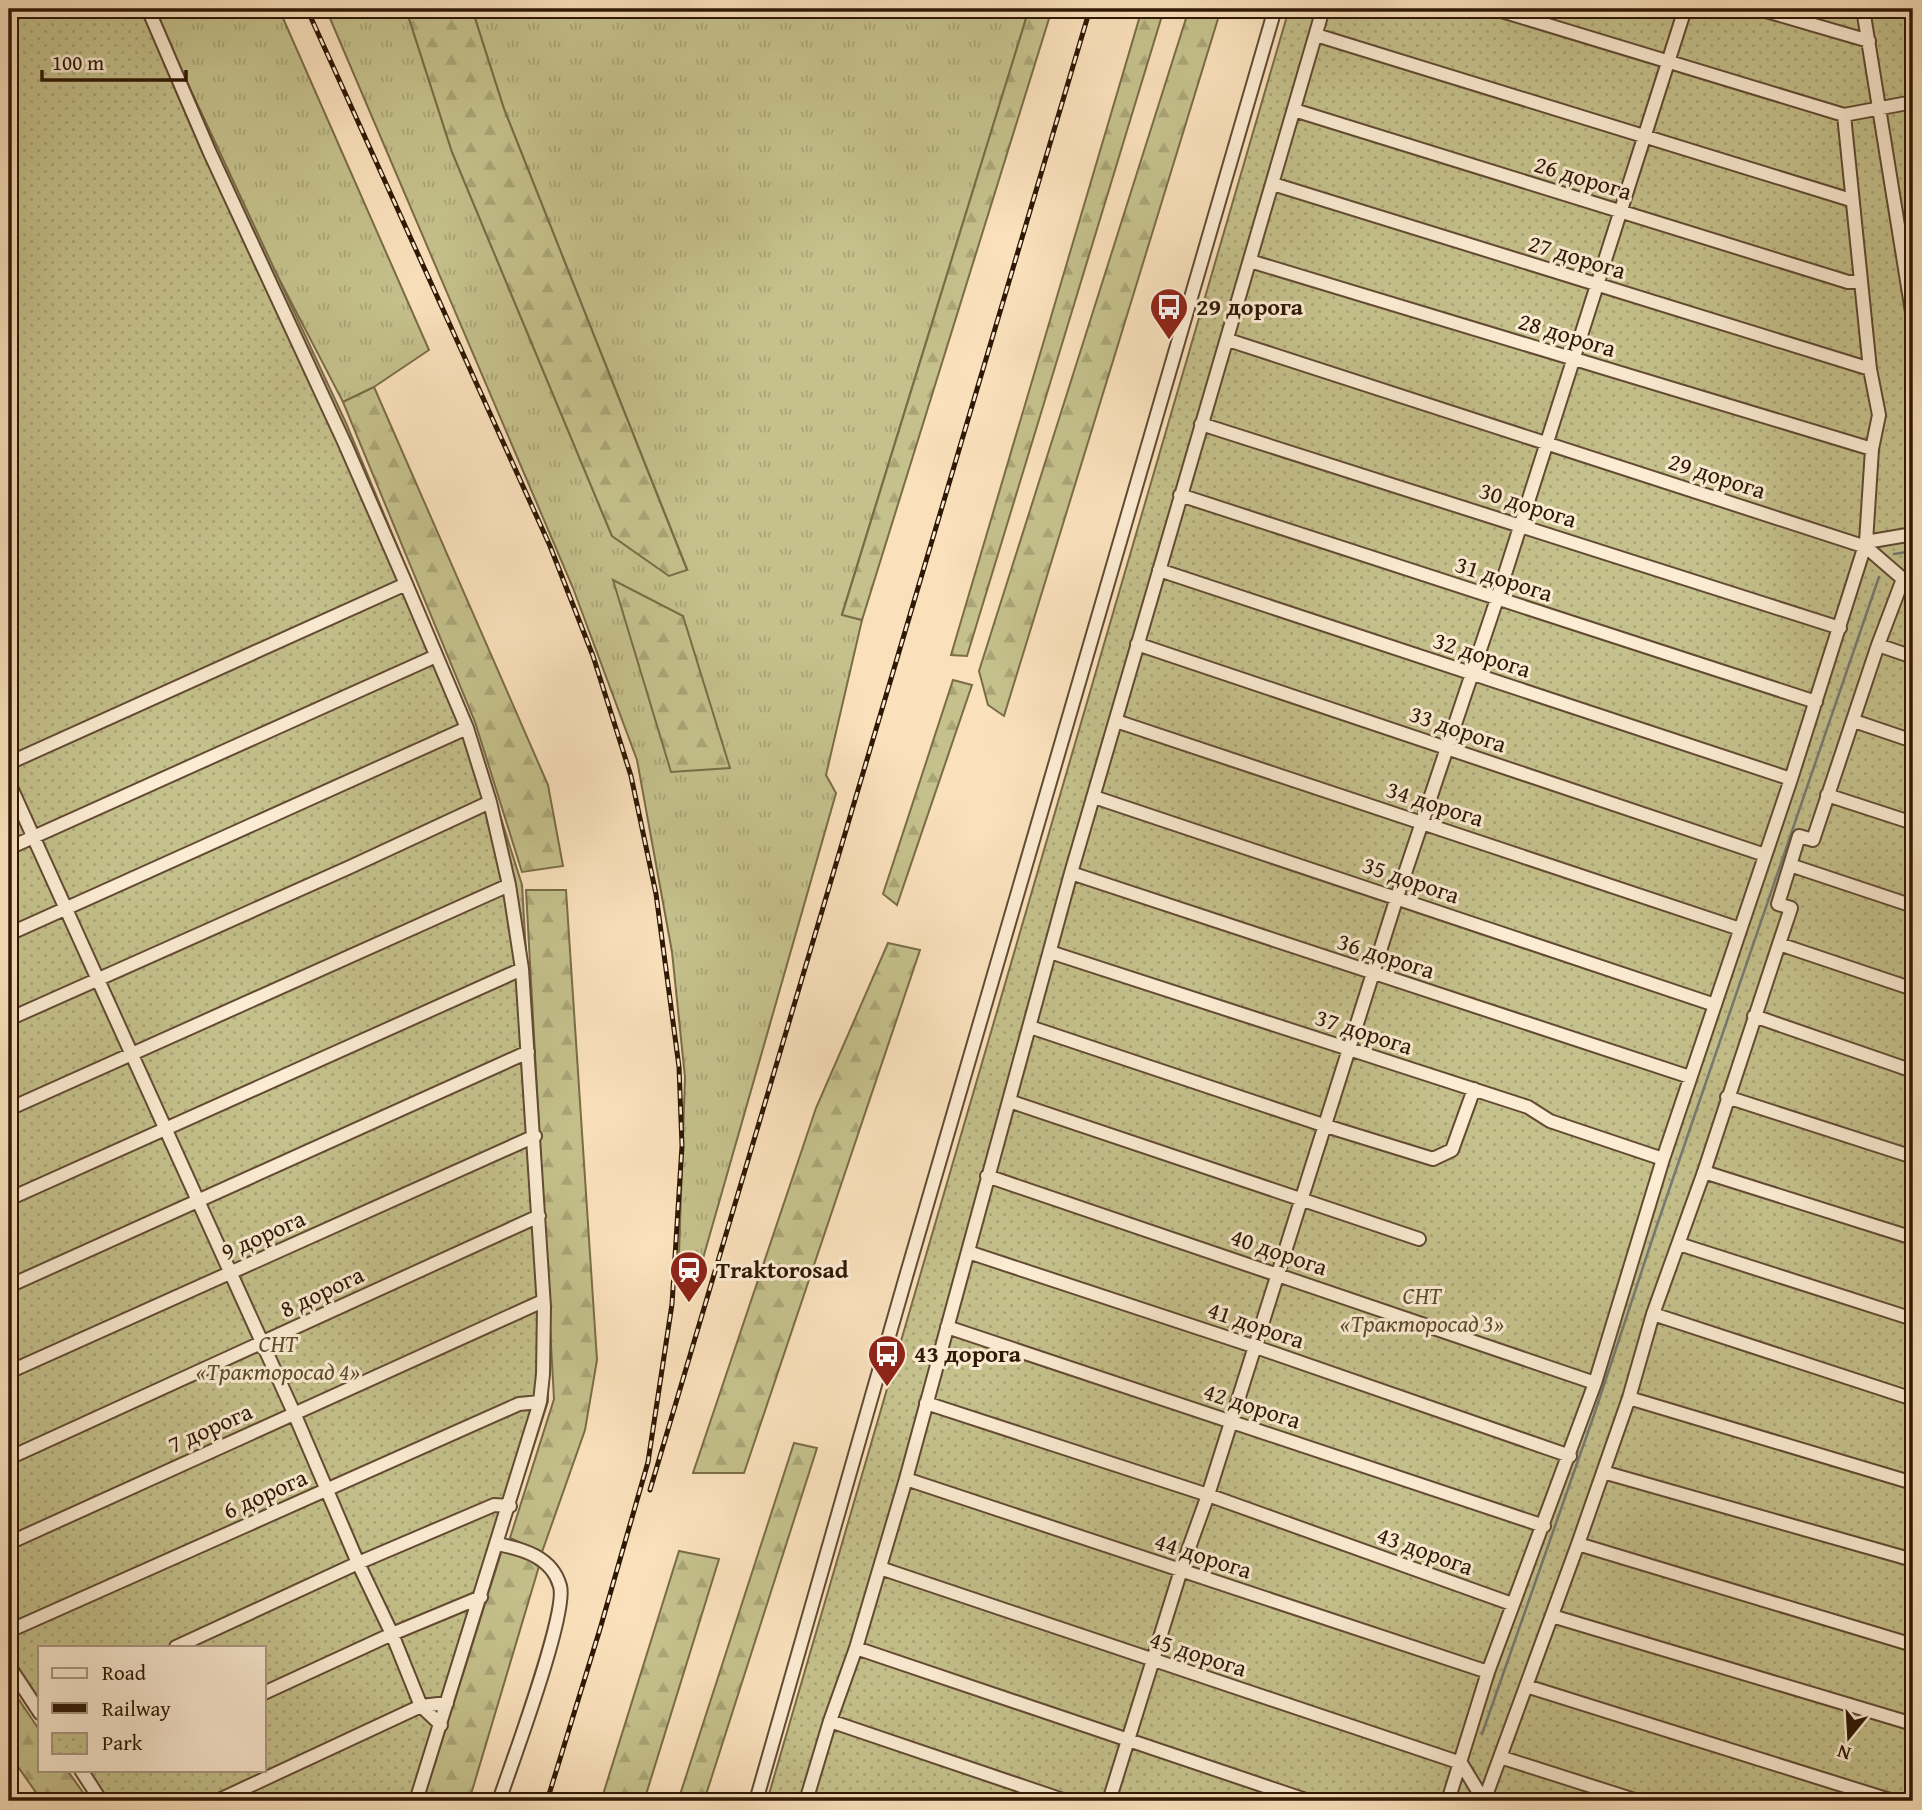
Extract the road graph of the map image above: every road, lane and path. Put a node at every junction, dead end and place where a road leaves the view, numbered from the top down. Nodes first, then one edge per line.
1 (148, 9) edge
2 (1275, 9) edge
3 (1323, 9) edge
4 (1495, 9) edge
5 (1685, 9) edge
6 (1759, 9) edge
7 (1863, 9) edge
8 (1315, 35) junction
9 (1868, 41) junction
10 (1667, 62) junction
11 (1913, 102) edge
12 (1880, 108) junction
13 (1294, 110) junction
14 (1844, 115) junction
15 (1645, 138) junction
16 (1273, 184) junction
17 (1851, 200) junction
18 (1622, 212) junction
19 (1251, 261) junction
20 (1861, 282) junction
21 (1598, 286) junction
22 (1913, 318) edge
23 (1228, 340) junction
24 (1574, 359) junction
25 (1870, 369) junction
26 (1201, 424) junction
27 (1548, 442) junction
28 (1872, 449) junction
29 (1180, 495) junction
30 (1521, 525) junction
31 (1913, 534) edge
32 (1866, 544) junction
33 (1159, 570) junction
34 (1908, 579) edge
35 (406, 584) junction
36 (1497, 599) junction
37 (1840, 628) junction
38 (1137, 644) junction
39 (1878, 645) junction
40 (436, 656) junction
41 (1913, 657) edge
42 (1472, 674) junction
43 (1815, 702) junction
44 (1116, 721) junction
45 (1854, 722) junction
46 (467, 728) junction
47 (1913, 741) edge
48 (1447, 747) junction
49 (9, 763) edge
50 (1791, 779) junction
51 (9, 783) edge
52 (1827, 795) junction
53 (1094, 797) junction
54 (490, 803) junction
55 (1422, 822) junction
56 (1913, 823) edge
57 (33, 837) junction
58 (9, 848) edge
59 (1765, 855) junction
60 (1790, 865) junction
61 (1071, 873) junction
62 (509, 885) junction
63 (1397, 897) junction
64 (1913, 906) edge
65 (65, 908) junction
66 (1740, 929) junction
67 (9, 934) edge
68 (1779, 943) junction
69 (1050, 952) junction
70 (522, 969) junction
71 (1373, 974) junction
72 (98, 979) junction
73 (1913, 989) edge
74 (1715, 1005) junction
75 (1755, 1016) junction
76 (9, 1019) edge
77 (1030, 1027) junction
78 (1349, 1050) junction
79 (528, 1052) junction
80 (131, 1055) junction
81 (1913, 1071) edge
82 (1690, 1077) junction
83 (1474, 1088) junction
84 (1727, 1097) junction
85 (1009, 1101) junction
86 (9, 1109) edge
87 (1326, 1126) junction
88 (165, 1129) junction
89 (534, 1136) junction
90 (1913, 1157) edge
91 (1663, 1159) junction
92 (1704, 1172) junction
93 (988, 1176) junction
94 (9, 1199) edge
95 (1300, 1200) junction
96 (197, 1201) junction
97 (539, 1216) junction
98 (1913, 1238) edge
99 (1419, 1239) dead end
100 (1679, 1244) junction
101 (968, 1252) junction
102 (230, 1272) junction
103 (1277, 1273) junction
104 (9, 1286) edge
105 (543, 1301) junction
106 (1653, 1314) junction
107 (1913, 1319) edge
108 (947, 1327) junction
109 (261, 1343) junction
110 (1253, 1346) junction
111 (9, 1372) edge
112 (1595, 1383) junction
113 (1629, 1398) junction
114 (1913, 1399) edge
115 (540, 1402) junction
116 (926, 1403) junction
117 (294, 1413) junction
118 (1230, 1421) junction
119 (1570, 1456) junction
120 (9, 1458) edge
121 (1603, 1472) junction
122 (906, 1479) junction
123 (1913, 1483) edge
124 (327, 1489) junction
125 (1208, 1495) junction
126 (510, 1506) junction
127 (1544, 1526) junction
128 (9, 1543) edge
129 (497, 1544) junction
130 (1578, 1544) junction
131 (1913, 1560) edge
132 (358, 1563) junction
133 (880, 1568) junction
134 (1181, 1570) junction
135 (481, 1597) junction
136 (1512, 1604) junction
137 (1552, 1616) junction
138 (9, 1630) edge
139 (392, 1634) junction
140 (1913, 1645) edge
141 (178, 1646) edge
142 (856, 1648) junction
143 (1153, 1661) junction
144 (9, 1666) edge
145 (1488, 1672) junction
146 (1526, 1686) junction
147 (266, 1692) edge
148 (447, 1703) junction
149 (421, 1706) junction
150 (38, 1708) edge
151 (830, 1721) junction
152 (1913, 1724) edge
153 (440, 1725) junction
154 (1130, 1740) junction
155 (1500, 1757) junction
156 (1461, 1763) junction
157 (88, 1772) edge
158 (807, 1799) edge
159 (414, 1800) edge
160 (102, 1801) edge
161 (217, 1801) edge
162 (499, 1801) edge
163 (756, 1801) edge
164 (821, 1801) edge
165 (1066, 1801) edge
166 (1109, 1801) edge
167 (1309, 1801) edge
168 (1448, 1801) edge
169 (1484, 1801) edge
170 (1638, 1801) edge
171 (1893, 1801) edge

1 - 35 street
2 - 163 street
3 - 8 street
4 - 10 street
5 - 10 street
6 - 9 street
7 - 9 street
8 - 13 street
8 - 15 street
9 - 12 street
10 - 14 street
10 - 15 street
11 - 12 street
12 - 14 street
12 - 22 street
13 - 16 street
13 - 18 street, 26 дорога
14 - 17 street
15 - 17 street
15 - 18 street
16 - 19 street
16 - 21 street, 27 дорога
17 - 20 street
18 - 20 street, 26 дорога
18 - 21 street
19 - 23 street
19 - 24 street, 28 дорога
20 - 25 street
21 - 24 street
21 - 25 street, 27 дорога
23 - 26 street
23 - 27 street, 29 дорога
24 - 27 street
24 - 28 street, 28 дорога
25 - 28 street
26 - 29 street
26 - 30 street, 30 дорога
27 - 30 street
27 - 32 street, 29 дорога
28 - 32 street
29 - 33 street
29 - 36 street, 31 дорога
30 - 36 street
30 - 37 street, 30 дорога
31 - 32 street
32 - 34 street, 29 дорога
32 - 37 street
33 - 38 street
33 - 42 street, 32 дорога
34 - 39 street
35 - 40 street
35 - 49 street
36 - 42 street
36 - 43 street, 31 дорога
37 - 43 street
38 - 44 street
38 - 48 street, 33 дорога
39 - 41 street
39 - 45 street
40 - 46 street
40 - 57 street
42 - 48 street
42 - 50 street, 32 дорога
43 - 50 street
44 - 53 street
44 - 55 street, 34 дорога
45 - 47 street
45 - 52 street
46 - 54 street
46 - 65 street
48 - 55 street
48 - 59 street, 33 дорога
50 - 59 street
51 - 57 street
52 - 56 street
52 - 60 street
53 - 61 street
53 - 63 street, 35 дорога
54 - 62 street
54 - 72 street
55 - 63 street
55 - 66 street, 34 дорога
57 - 58 street
57 - 65 street
59 - 66 street
60 - 64 street
60 - 68 street
61 - 69 street
61 - 71 street, 36 дорога
62 - 70 street
62 - 80 street
63 - 71 street
63 - 74 street, 35 дорога
65 - 67 street
65 - 72 street
66 - 74 street
68 - 73 street
68 - 75 street
69 - 77 street
69 - 78 street, 37 дорога
70 - 79 street
70 - 88 street
71 - 78 street
71 - 82 street, 36 дорога
72 - 76 street
72 - 80 street
74 - 82 street
75 - 81 street
75 - 84 street
77 - 85 street
77 - 87 street
78 - 83 street, 37 дорога
78 - 87 street
79 - 89 street
79 - 96 street
80 - 86 street
80 - 88 street
82 - 91 street
83 - 87 street
83 - 91 street, 37 дорога
84 - 90 street
84 - 92 street
85 - 93 street
85 - 95 street
87 - 95 street
88 - 94 street
88 - 96 street
89 - 97 street
89 - 102 street, 9 дорога
91 - 112 street
92 - 98 street
92 - 100 street
93 - 101 street
93 - 103 street, 40 дорога
95 - 99 street
95 - 103 street
96 - 102 street
96 - 104 street
97 - 105 street
97 - 109 street, 8 дорога
100 - 106 street
100 - 107 street
101 - 108 street
101 - 110 street, 41 дорога
102 - 109 street
102 - 111 street, 9 дорога
103 - 110 street
103 - 112 street, 40 дорога
105 - 115 street
105 - 117 street, 7 дорога
106 - 113 street
106 - 114 street
108 - 116 street
108 - 118 street, 42 дорога
109 - 117 street
109 - 120 street, 8 дорога
110 - 118 street
110 - 119 street, 41 дорога
112 - 119 street
113 - 121 street
113 - 123 street
115 - 124 street, 6 дорога
115 - 126 street
116 - 122 street
116 - 125 street, 43 дорога
117 - 124 street
117 - 128 street, 7 дорога
118 - 125 street
118 - 127 street, 42 дорога
119 - 127 street
121 - 130 street
121 - 131 street
122 - 133 street
122 - 134 street, 44 дорога
124 - 132 street
124 - 138 street, 6 дорога
125 - 134 street
125 - 136 street, 43 дорога
126 - 129 street
126 - 132 street
127 - 136 street
129 - 135 street
129 - 162 street
130 - 137 street
130 - 140 street
132 - 139 street
132 - 141 street
133 - 142 street
133 - 143 street, 45 дорога
134 - 143 street
134 - 145 street, 44 дорога
135 - 139 street
135 - 148 street
136 - 145 street
137 - 146 street
137 - 152 street
139 - 147 street
139 - 149 street
142 - 151 street
142 - 154 street
143 - 154 street
143 - 156 street, 45 дорога
144 - 150 street
145 - 156 street
146 - 155 street
146 - 171 street
148 - 149 street
148 - 153 street
149 - 153 street
149 - 161 street
151 - 158 street
151 - 165 street
153 - 159 street
154 - 166 street
154 - 167 street
155 - 169 street
155 - 170 street
156 - 168 street
156 - 169 street
157 - 160 street
158 - 164 street

